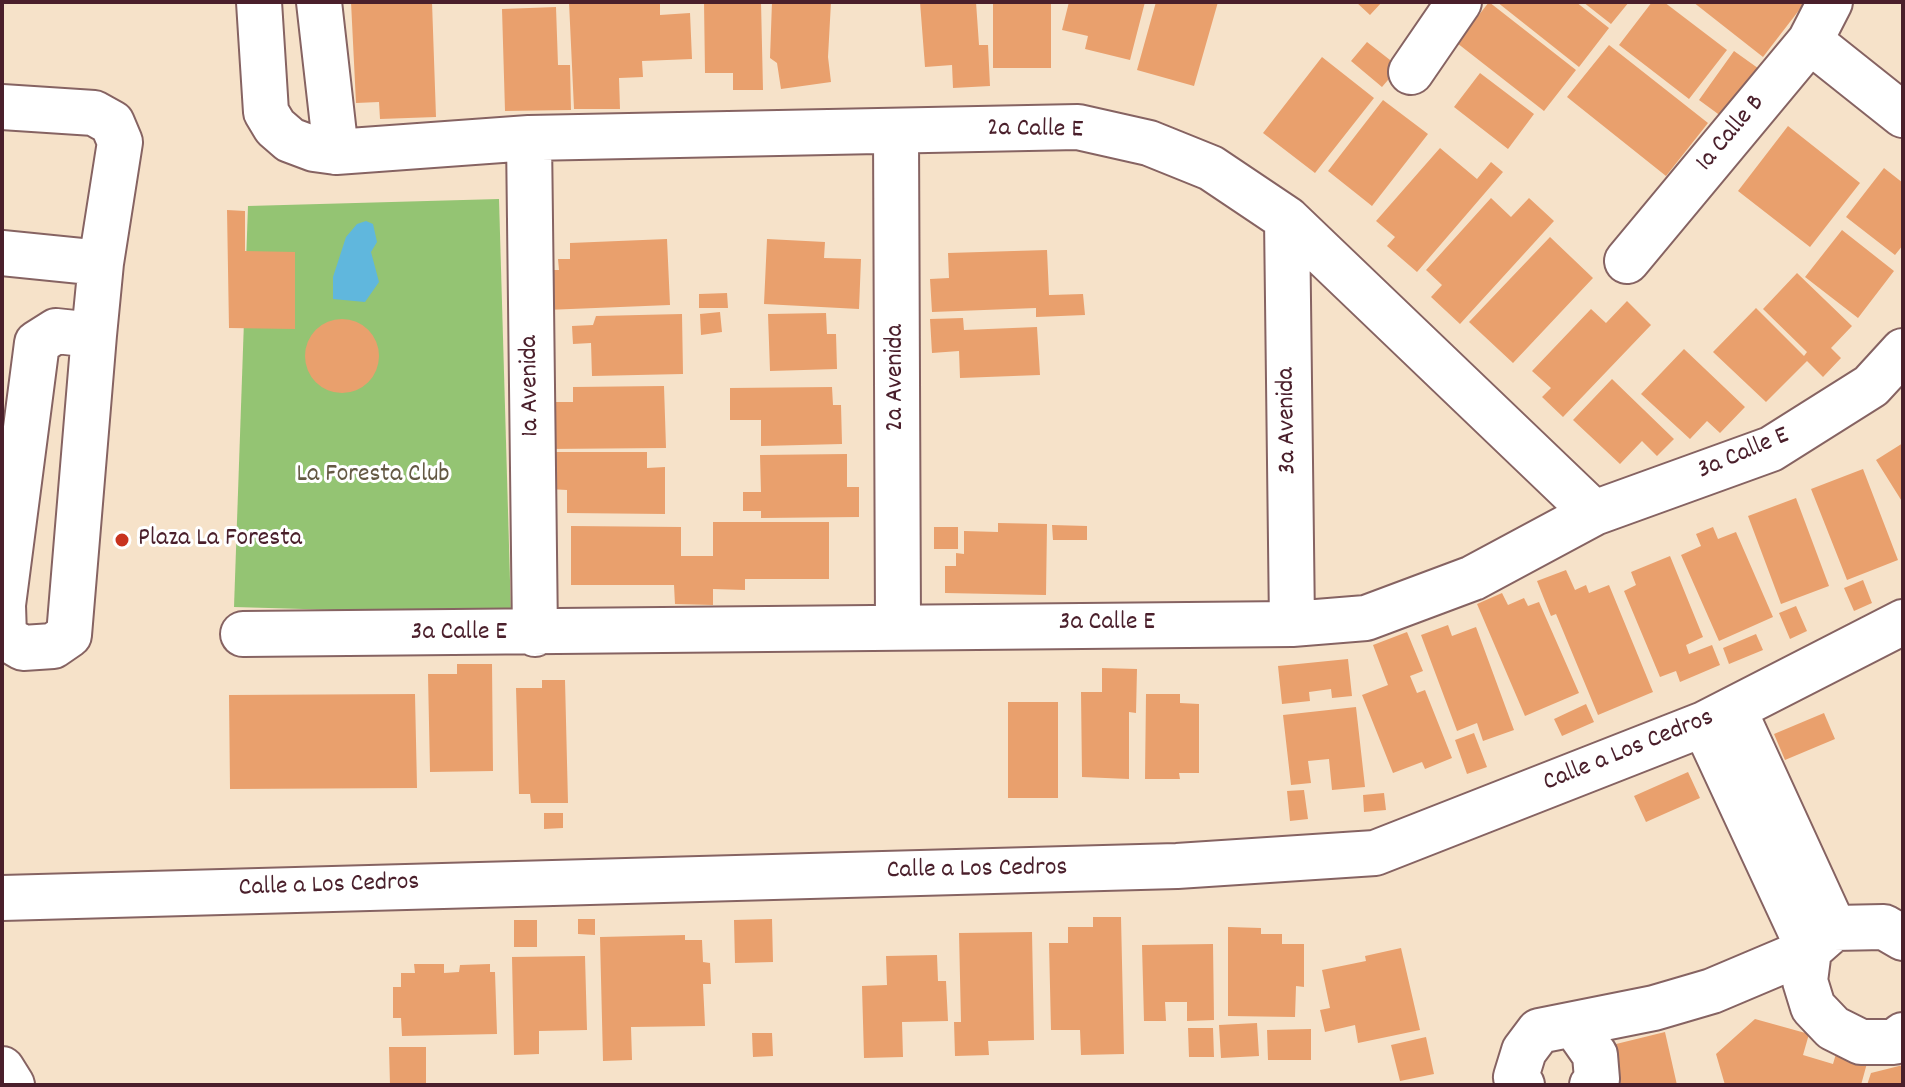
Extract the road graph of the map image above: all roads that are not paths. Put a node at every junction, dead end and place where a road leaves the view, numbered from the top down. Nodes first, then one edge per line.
1 (259, 2) edge
2 (319, 2) edge
3 (1459, 2) edge
4 (1830, 2) edge
5 (1810, 41) junction
6 (1411, 72) dead end
7 (2, 107) edge
8 (1903, 115) edge
9 (896, 132) junction
10 (529, 138) junction
11 (336, 152) junction
12 (1287, 219) junction
13 (2, 253) edge
14 (1627, 261) dead end
15 (101, 263) junction
16 (94, 335) junction
17 (1903, 351) edge
18 (1594, 513) junction
19 (1903, 622) edge
20 (1292, 624) junction
21 (898, 625) junction
22 (243, 634) dead end
23 (535, 634) junction
24 (1719, 717) junction
25 (2, 898) edge
26 (1903, 938) edge
27 (1822, 939) junction
28 (1574, 1025) junction
29 (1903, 1035) edge
30 (2, 1069) edge
31 (12, 1085) edge
32 (1522, 1085) edge
33 (1592, 1085) edge

1 - 11 street
2 - 11 street
3 - 6 street
4 - 5 street, 1a Calle B
5 - 8 street
5 - 14 street, 1a Calle B
7 - 15 street
9 - 10 street, 2a Calle E
9 - 12 street, 2a Calle E
9 - 21 street, 2a Avenida
10 - 11 street, 2a Calle E
10 - 23 street, 1a Avenida
12 - 18 street, 2a Calle E
12 - 20 street, 3a Avenida
13 - 15 street
15 - 16 street
16 - 16 street
17 - 18 street, 3a Calle E
18 - 20 street, 3a Calle E
19 - 24 street, Calle a Los Cedros
20 - 21 street, 3a Calle E
21 - 23 street, 3a Calle E
22 - 23 street, 3a Calle E
24 - 25 street, Calle a Los Cedros
24 - 27 street
26 - 27 street
27 - 28 street
27 - 29 street
28 - 32 street
28 - 33 street
30 - 31 street

